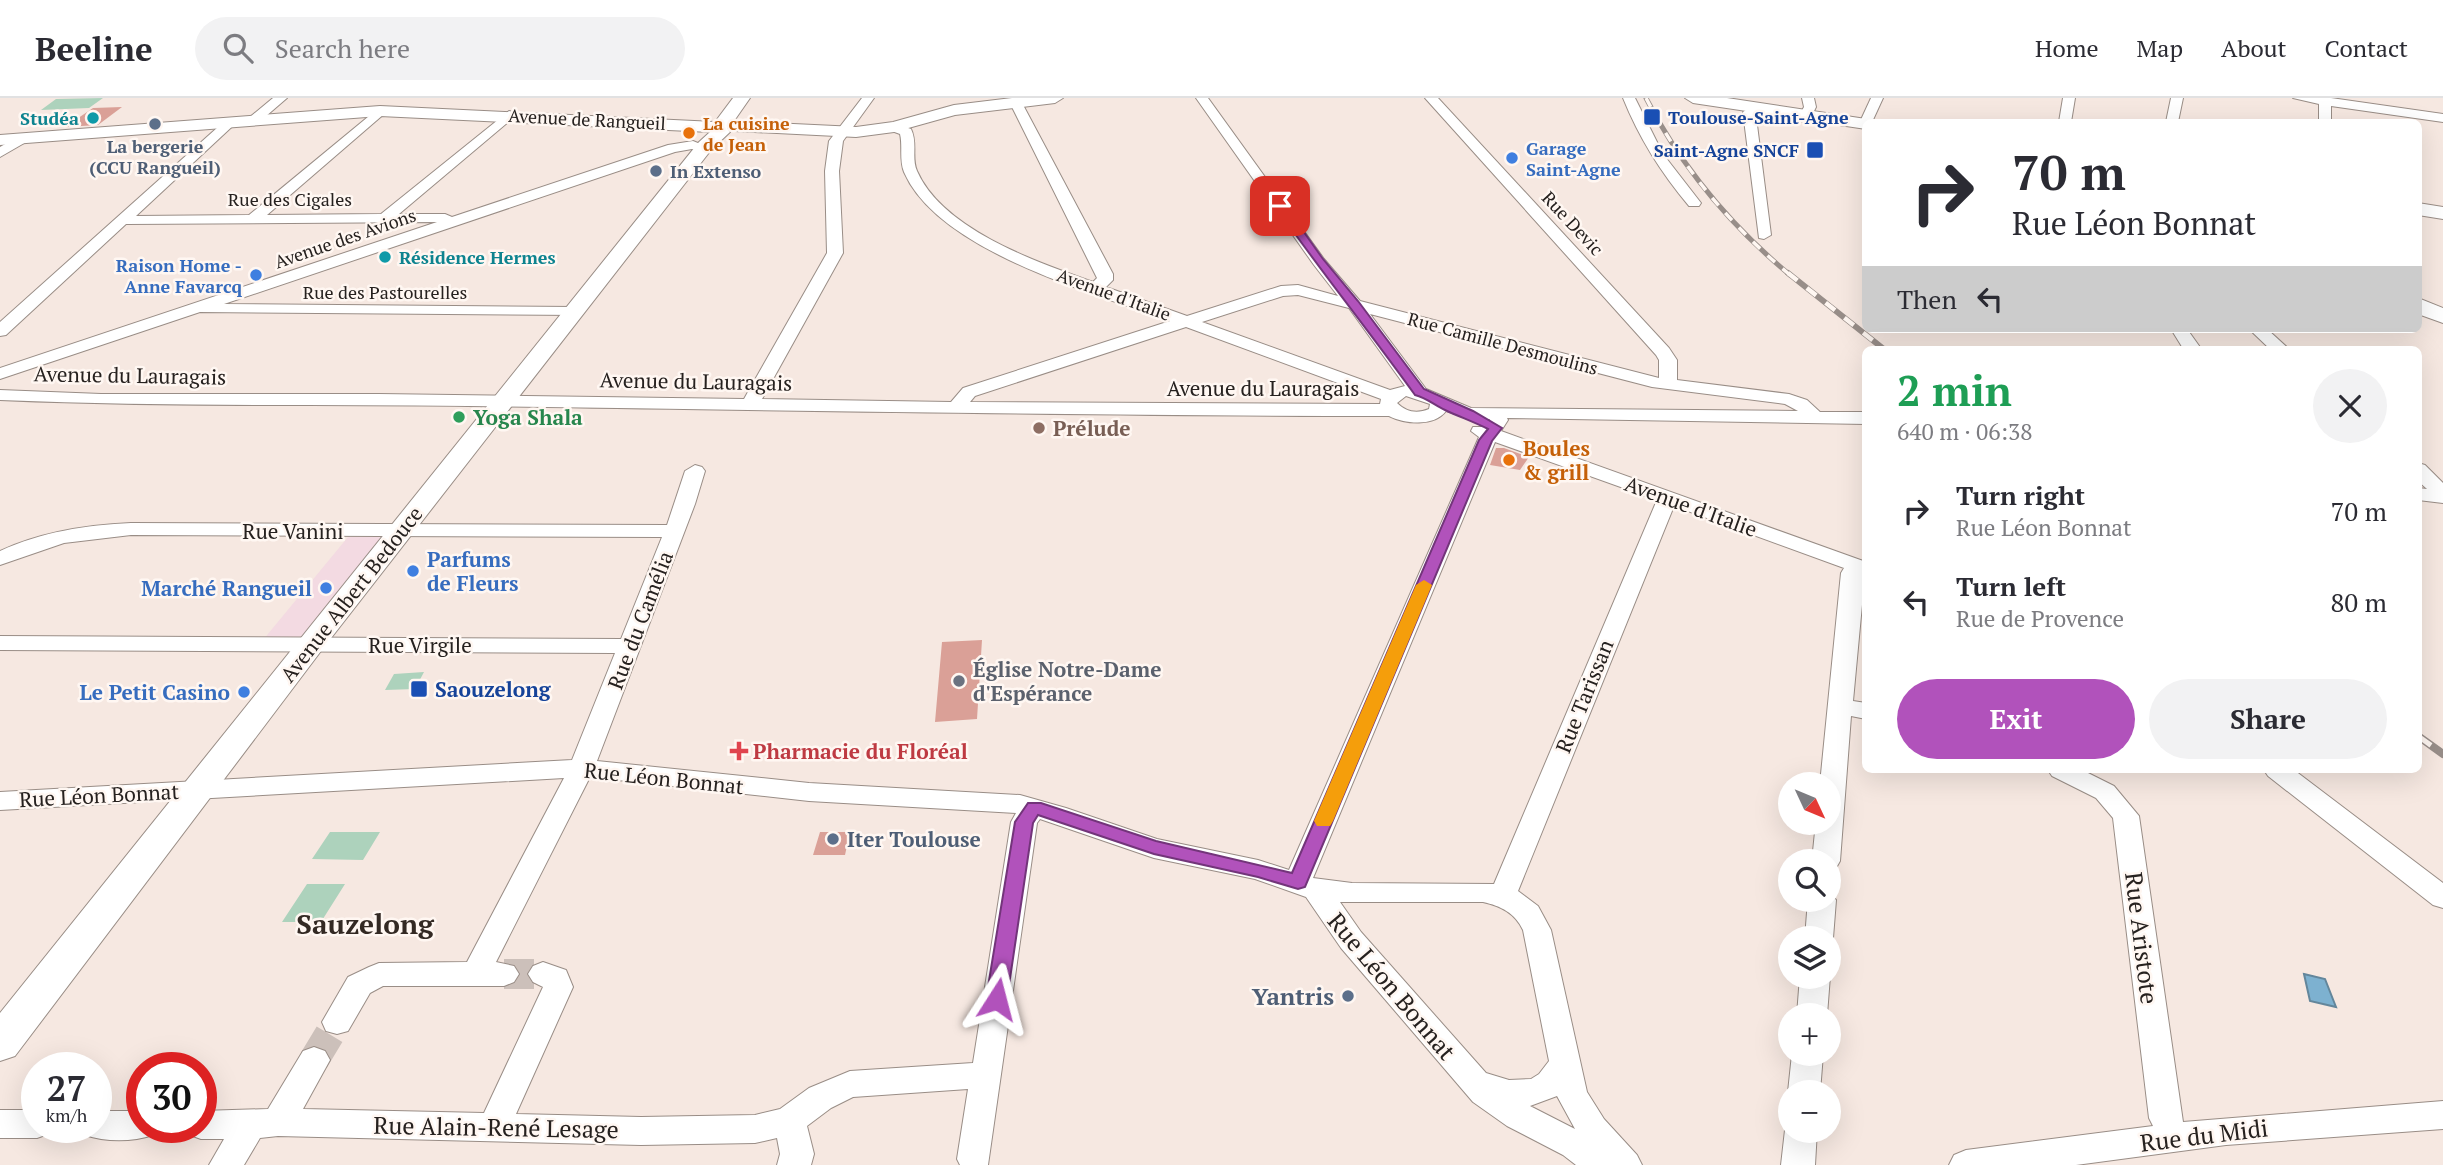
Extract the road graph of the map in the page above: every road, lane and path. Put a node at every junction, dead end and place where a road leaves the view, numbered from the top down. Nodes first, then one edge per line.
1 (281, 98) edge
2 (742, 98) edge
3 (869, 98) edge
4 (1055, 98) edge
5 (1202, 98) edge
6 (1431, 98) edge
7 (1629, 98) edge
8 (1693, 98) edge
9 (1726, 98) edge
10 (1877, 98) edge
11 (2070, 98) edge
12 (2177, 98) edge
13 (2299, 98) edge
14 (2403, 98) edge
15 (2325, 100) edge
16 (1016, 103) junction
17 (1808, 108) edge
18 (380, 111) junction
19 (2399, 112) junction
20 (509, 116) junction
21 (2443, 118) edge
22 (1867, 119) edge
23 (2066, 119) edge
24 (2173, 119) edge
25 (2325, 119) edge
26 (254, 120) junction
27 (231, 122) junction
28 (1862, 123) edge
29 (900, 129) junction
30 (718, 133) junction
31 (839, 136) junction
32 (21, 139) junction
33 (0, 140) edge
34 (0, 153) edge
35 (1694, 203) dead end
36 (2422, 210) edge
37 (2443, 213) edge
38 (386, 217) junction
39 (254, 218) junction
40 (122, 220) junction
41 (458, 220) junction
42 (1765, 235) dead end
43 (1095, 288) junction
44 (1354, 304) junction
45 (2422, 306) edge
46 (197, 308) junction
47 (574, 312) junction
48 (2443, 316) edge
49 (1186, 321) junction
50 (0, 331) edge
51 (2262, 333) edge
52 (2276, 346) edge
53 (0, 374) edge
54 (1668, 384) junction
55 (1419, 392) junction
56 (0, 395) edge
57 (504, 401) junction
58 (1392, 403) junction
59 (750, 404) junction
60 (956, 407) junction
61 (1433, 409) junction
62 (1468, 414) junction
63 (1537, 414) junction
64 (1815, 417) junction
65 (1856, 417) edge
66 (1493, 426) junction
67 (695, 471) dead end
68 (2422, 474) edge
69 (2422, 495) edge
70 (2443, 496) edge
71 (1668, 497) junction
72 (401, 531) junction
73 (674, 531) junction
74 (0, 559) edge
75 (1861, 568) edge
76 (0, 643) edge
77 (310, 644) junction
78 (630, 646) junction
79 (1841, 706) junction
80 (1862, 710) edge
81 (582, 768) junction
82 (2067, 773) edge
83 (2281, 773) edge
84 (198, 789) junction
85 (0, 801) edge
86 (1034, 807) junction
87 (1827, 849) edge
88 (1307, 886) junction
89 (1503, 895) junction
90 (2443, 898) edge
91 (543, 975) dead end
92 (337, 1022) tunnel mouth
93 (0, 1044) edge
94 (314, 1060) tunnel mouth
95 (1564, 1063) junction
96 (985, 1075) junction
97 (1470, 1079) junction
98 (2443, 1115) edge
99 (789, 1121) junction
100 (0, 1124) edge
101 (21, 1124) edge
102 (264, 1124) junction
103 (217, 1125) edge
104 (495, 1125) junction
105 (2174, 1138) junction
106 (1800, 1143) edge
107 (974, 1159) dead end
108 (226, 1165) edge
109 (794, 1165) edge
110 (1600, 1165) edge
111 (1625, 1165) edge
112 (1798, 1165) edge
113 (1966, 1165) edge

1 - 26 street
2 - 30 street, Avenue Albert Bedouce
3 - 31 street
4 - 16 street, Avenue de Rangueil
5 - 44 street
6 - 54 street, Rue Devic
7 - 35 street
8 - 17 street
9 - 17 street
10 - 22 street
11 - 23 street
12 - 24 street
13 - 15 street
14 - 19 street
15 - 19 street
15 - 25 street
16 - 29 street, Avenue de Rangueil
16 - 43 street
17 - 28 street
17 - 42 street
18 - 20 street, Avenue de Rangueil
18 - 26 street, Avenue de Rangueil
18 - 39 street
19 - 21 street
20 - 30 street, Avenue de Rangueil
20 - 38 street
26 - 27 street, Avenue de Rangueil
27 - 32 street, Avenue de Rangueil
27 - 40 street
29 - 31 street, Avenue de Rangueil
29 - 43 street, Avenue d'Italie
30 - 31 street, Avenue de Rangueil
30 - 41 street, Avenue des Avions
30 - 47 street, Avenue Albert Bedouce
31 - 59 street
32 - 33 street, Avenue de Rangueil
32 - 34 street
36 - 37 street
38 - 39 street, Rue des Cigales
38 - 41 street, Rue des Cigales
39 - 40 street, Rue des Cigales
40 - 50 street
41 - 46 street, Avenue des Avions
43 - 49 street, Avenue d'Italie
44 - 49 street, Rue Camille Desmoulins
44 - 54 street, Rue Camille Desmoulins
44 - 55 street
45 - 48 street
46 - 47 street, Rue des Pastourelles
46 - 53 street, Avenue des Avions
47 - 57 street, Avenue Albert Bedouce
49 - 58 street, Avenue d'Italie
49 - 60 street, Rue Camille Desmoulins
51 - 52 street
54 - 64 street, Rue Camille Desmoulins
55 - 58 street
55 - 61 street
56 - 57 street, Avenue du Lauragais
57 - 59 street, Avenue du Lauragais
57 - 72 street, Avenue Albert Bedouce
58 - 60 street, Avenue du Lauragais
58 - 61 street
59 - 60 street, Avenue du Lauragais
61 - 62 street
61 - 66 street, Avenue d'Italie
62 - 63 street
62 - 66 street, Avenue d'Italie
63 - 64 street
63 - 66 street
64 - 65 street
66 - 71 street, Avenue d'Italie
66 - 88 street
67 - 73 street, Rue du Camélia
68 - 70 street
69 - 70 street
71 - 75 street, Avenue d'Italie
71 - 89 street, Rue Tarissan
72 - 73 street, Rue Vanini
72 - 74 street, Rue Vanini
72 - 77 street, Avenue Albert Bedouce
73 - 78 street, Rue du Camélia
75 - 79 street
76 - 77 street, Rue Virgile
77 - 78 street, Rue Virgile
77 - 84 street, Avenue Albert Bedouce
78 - 81 street, Rue du Camélia
79 - 80 street
79 - 87 street
81 - 84 street, Rue Léon Bonnat
81 - 86 street, Rue Léon Bonnat
81 - 92 street, Rue du Camélia
82 - 105 street, Rue Aristote
83 - 90 street
84 - 85 street, Rue Léon Bonnat
84 - 93 street, Avenue Albert Bedouce
86 - 88 street, Rue Léon Bonnat
86 - 96 street
88 - 89 street, Rue Léon Bonnat
88 - 97 street, Rue Léon Bonnat
89 - 95 street
91 - 104 street
94 - 102 street
95 - 97 street, Rue Léon Bonnat
95 - 111 street
96 - 99 street
96 - 107 street
97 - 110 street, Rue Léon Bonnat
98 - 105 street, Rue du Midi
99 - 104 street, Rue Alain-René Lesage
99 - 109 street
100 - 101 street
102 - 103 street, Rue Alain-René Lesage
102 - 104 street, Rue Alain-René Lesage
102 - 108 street
105 - 113 street, Rue du Midi
106 - 112 street

